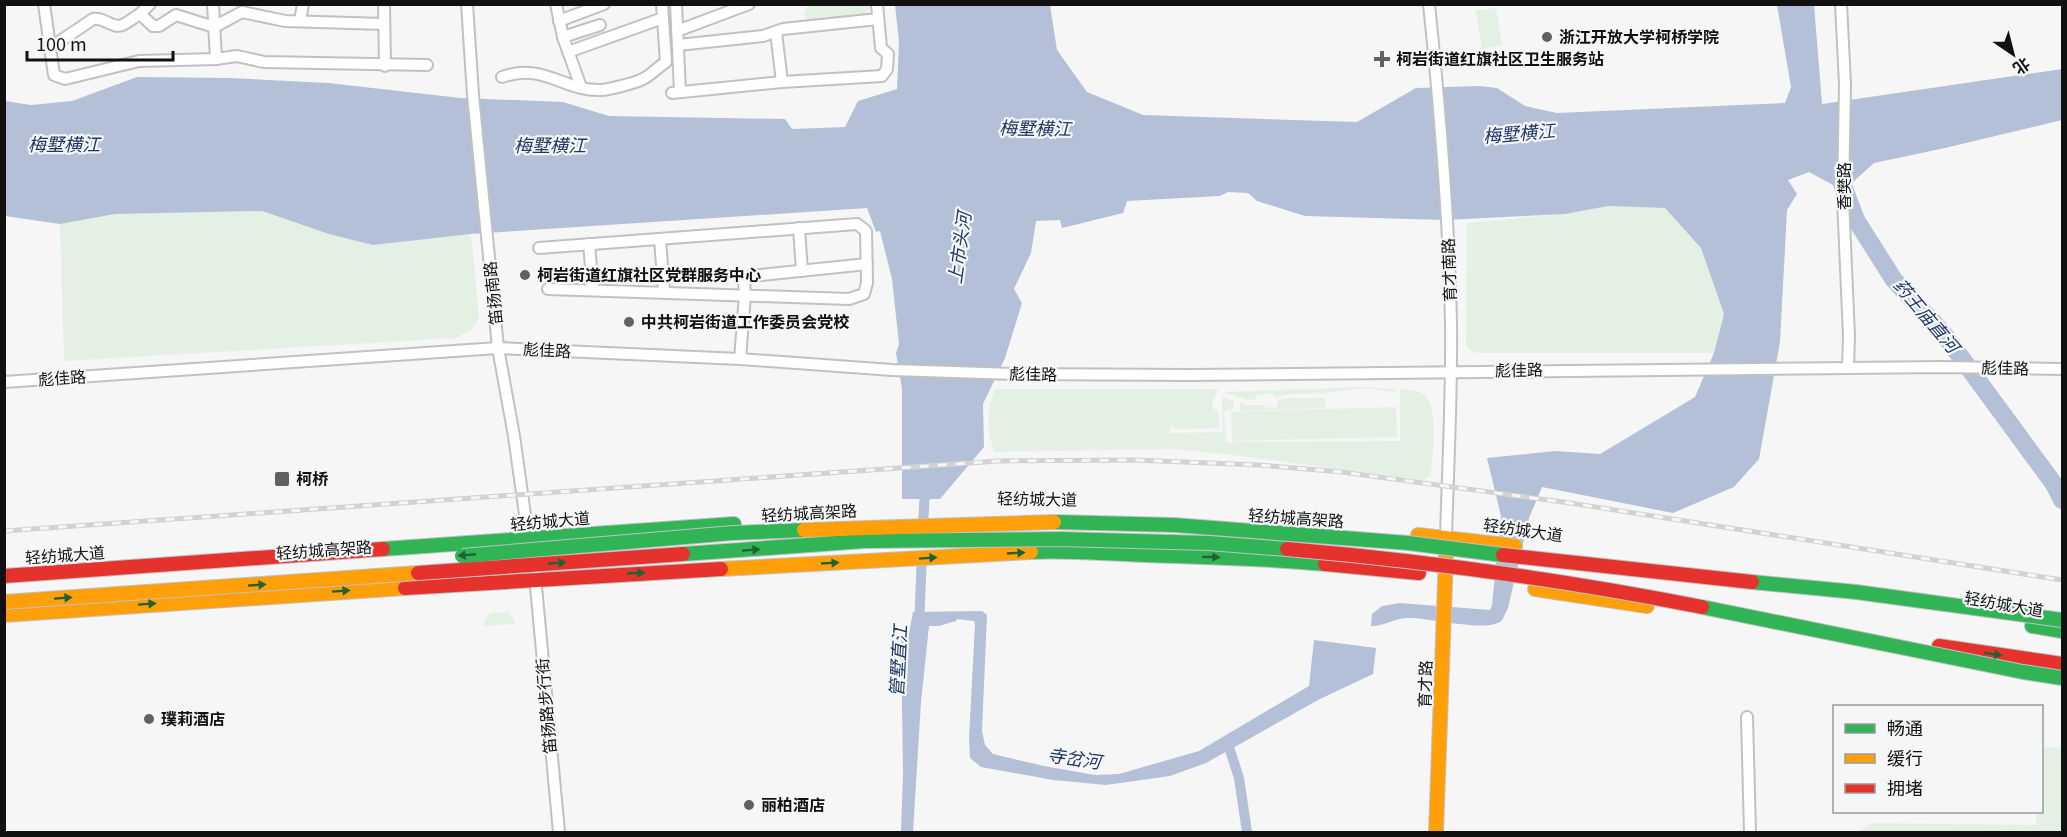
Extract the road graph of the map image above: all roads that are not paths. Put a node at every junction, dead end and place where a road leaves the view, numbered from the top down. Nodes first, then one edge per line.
1 (44, 4) edge
2 (150, 4) edge
3 (213, 4) edge
4 (303, 4) edge
5 (384, 4) edge
6 (467, 4) edge
7 (556, 4) edge
8 (604, 4) edge
9 (662, 4) edge
10 (676, 4) edge
11 (749, 4) edge
12 (876, 4) edge
13 (1429, 4) edge
14 (1841, 4) edge
15 (140, 14) junction
16 (663, 18) junction
17 (878, 19) junction
18 (300, 21) junction
19 (559, 21) junction
20 (384, 24) junction
21 (600, 25) dead end
22 (214, 27) junction
23 (677, 31) junction
24 (776, 32) junction
25 (563, 38) junction
26 (678, 45) junction
27 (50, 48) junction
28 (568, 52) junction
29 (216, 59) junction
30 (428, 65) dead end
31 (385, 66) junction
32 (502, 77) dead end
33 (782, 82) junction
34 (581, 87) junction
35 (800, 228) junction
36 (660, 239) junction
37 (589, 244) junction
38 (539, 248) dead end
39 (867, 264) junction
40 (802, 271) junction
41 (548, 289) dead end
42 (593, 290) junction
43 (664, 291) junction
44 (745, 294) junction
45 (498, 348) junction
46 (740, 358) junction
47 (1848, 368) junction
48 (2062, 369) edge
49 (1451, 371) junction
50 (4, 382) edge
51 (1446, 537) junction
52 (528, 540) junction
53 (1445, 575) junction
54 (4, 576) edge
55 (535, 579) junction
56 (4, 588) edge
57 (4, 602) edge
58 (4, 615) edge
59 (2062, 620) edge
60 (2062, 631) edge
61 (2062, 664) edge
62 (2062, 678) edge
63 (1747, 717) dead end
64 (559, 832) edge
65 (1436, 832) edge
66 (1750, 832) edge

1 - 27 street
2 - 15 street
3 - 22 street
4 - 18 street
5 - 20 street
6 - 45 street, 笛扬南路
7 - 19 street
8 - 19 street
9 - 16 street
10 - 23 street
11 - 23 street
12 - 17 street
13 - 49 street, 育才南路
14 - 47 street, 香樊路
15 - 22 street
15 - 27 street
16 - 28 street
16 - 34 street
17 - 24 street
17 - 33 street
18 - 20 street
18 - 22 street
19 - 25 street
20 - 31 street
21 - 25 street
22 - 29 street
23 - 26 street
24 - 26 street
24 - 33 street
25 - 28 street
26 - 33 street
27 - 29 street
28 - 34 street
29 - 31 street
30 - 31 street
32 - 34 street
35 - 36 street
35 - 39 street
35 - 40 street
36 - 37 street
36 - 43 street
37 - 38 street
37 - 42 street
39 - 40 street
39 - 44 street
40 - 44 street
41 - 42 street
42 - 43 street
43 - 44 street
44 - 46 street
45 - 46 street, 彪佳路
45 - 50 street, 彪佳路
45 - 52 street, 笛扬南路
46 - 49 street, 彪佳路
47 - 48 street, 彪佳路
47 - 49 street, 彪佳路
49 - 51 street, 育才南路
51 - 52 main road, 轻纺城大道
51 - 53 main road, 育才路
51 - 60 main road, 轻纺城大道
52 - 54 main road, 轻纺城大道
52 - 55 street, 笛扬南路
55 -> 53 main road
53 -> 61 main road
53 - 65 main road, 育才路
58 -> 55 main road
55 - 64 street, 笛扬路步行街
59 -> 56 main road, 轻纺城高架路, bridge
57 -> 62 main road, 轻纺城高架路, bridge
63 - 66 street

